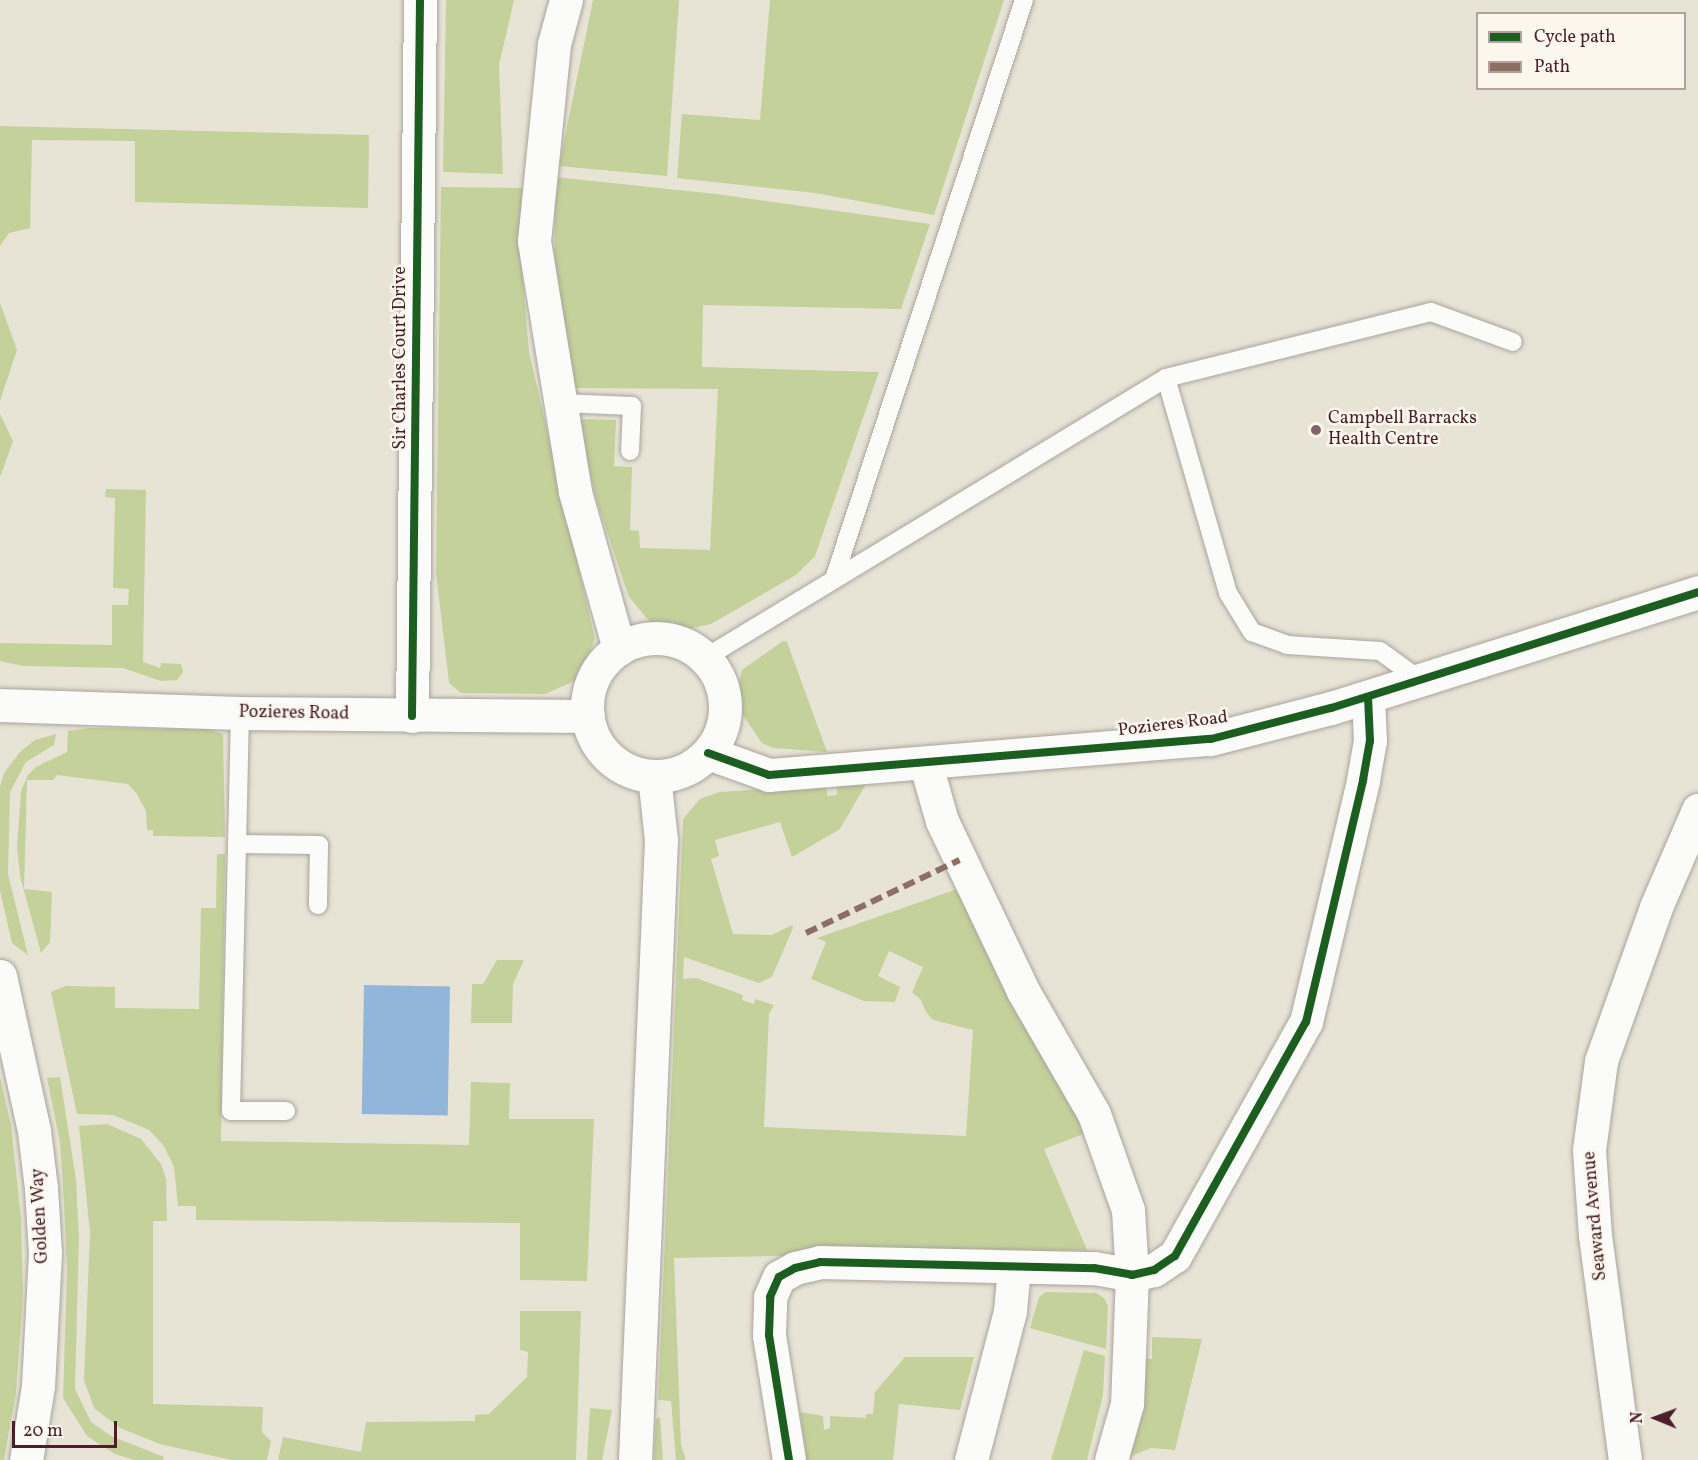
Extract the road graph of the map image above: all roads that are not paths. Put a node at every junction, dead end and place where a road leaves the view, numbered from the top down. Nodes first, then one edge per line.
1 (420, 0) edge
2 (566, 0) edge
3 (1024, 0) edge
4 (1513, 342) dead end
5 (1166, 378) junction
6 (561, 403) junction
7 (630, 451) dead end
8 (834, 579) junction
9 (1698, 592) edge
10 (619, 649) junction
11 (705, 658) junction
12 (1420, 680) junction
13 (1368, 697) junction
14 (0, 705) edge
15 (240, 713) junction
16 (412, 716) junction
17 (588, 716) junction
18 (708, 753) junction
19 (926, 765) junction
20 (654, 776) junction
21 (1698, 810) edge
22 (237, 844) junction
23 (318, 905) dead end
24 (0, 976) edge
25 (286, 1111) dead end
26 (1014, 1267) junction
27 (1132, 1275) junction
28 (26, 1460) edge
29 (635, 1460) edge
30 (789, 1460) edge
31 (971, 1460) edge
32 (1111, 1460) edge
33 (1625, 1460) edge

1 - 16 street, Sir Charles Court Drive
2 - 6 street
3 - 8 lane
4 - 5 lane
5 - 8 lane
5 - 12 lane
6 - 7 lane
6 - 10 street
8 - 11 lane
9 - 12 street, Pozieres Road
10 - 11 street
10 - 17 street
11 - 18 street
12 - 13 street, Pozieres Road
13 - 19 street, Pozieres Road
13 - 27 street
14 - 15 street, Pozieres Road
15 - 16 street, Pozieres Road
15 - 22 lane
16 - 17 street, Pozieres Road
17 - 20 street
18 - 19 street, Pozieres Road
18 - 20 street
19 - 27 street
20 - 29 street
21 - 33 street, Seaward Avenue
22 - 23 lane
22 - 25 lane
24 - 28 street, Golden Way
26 - 27 street
26 - 30 street
26 - 31 street
27 - 32 street

